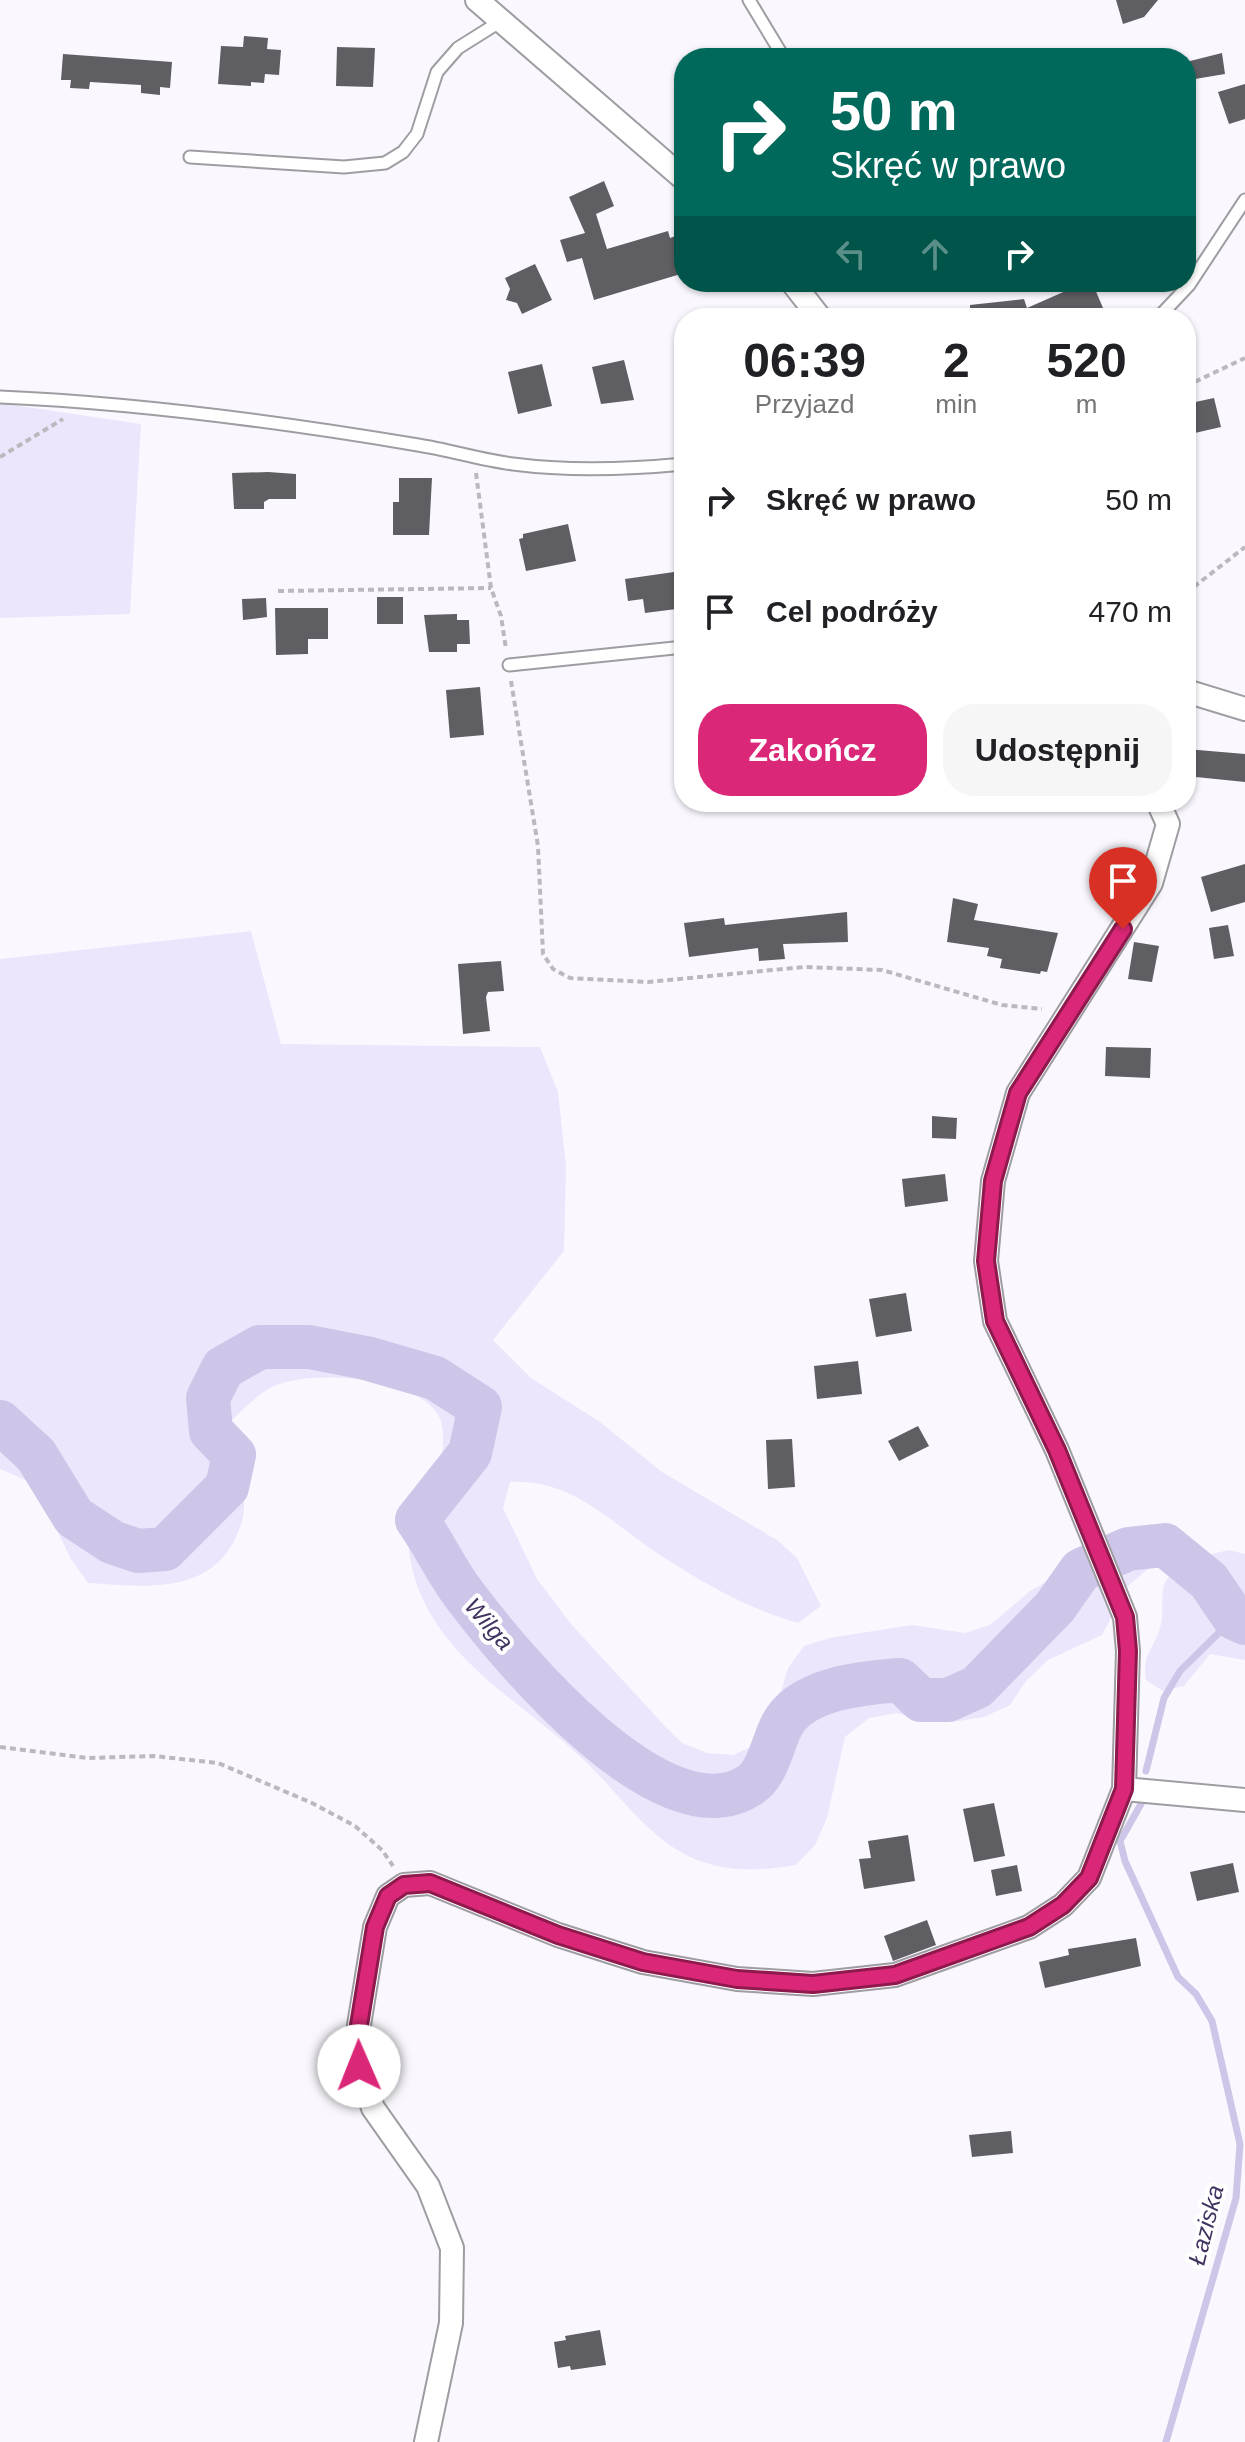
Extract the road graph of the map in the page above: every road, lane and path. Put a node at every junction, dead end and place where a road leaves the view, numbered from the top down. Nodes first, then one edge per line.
1 (477, 0) edge
2 (749, 0) edge
3 (501, 21) junction
4 (778, 48) edge
5 (190, 157) dead end
6 (674, 170) edge
7 (1245, 200) edge
8 (1196, 274) edge
9 (800, 292) edge
10 (1182, 292) edge
11 (812, 308) edge
12 (1167, 308) edge
13 (1245, 358) edge
14 (1196, 381) edge
15 (0, 397) edge
16 (90, 402) junction
17 (0, 457) edge
18 (474, 457) junction
19 (674, 465) edge
20 (1245, 547) edge
21 (1196, 585) edge
22 (491, 588) junction
23 (278, 591) dead end
24 (674, 648) edge
25 (509, 665) junction
26 (1196, 694) edge
27 (1245, 709) edge
28 (1163, 812) edge
29 (1073, 1009) junction
30 (0, 1747) edge
31 (1124, 1789) junction
32 (1245, 1800) edge
33 (404, 1885) junction
34 (426, 2442) edge

1 - 3 street
2 - 4 lane
3 - 5 lane
3 - 6 street
7 - 8 lane
9 - 11 street
10 - 12 lane
13 - 14 path
15 - 16 lane
16 - 17 path
16 - 18 lane
18 - 19 lane
18 - 22 path
20 - 21 path
22 - 23 path
22 - 25 path
24 - 25 lane
25 - 29 path
26 - 27 street
28 - 29 street
29 - 31 street
30 - 33 path
31 - 32 street
31 - 33 street
33 - 34 street

